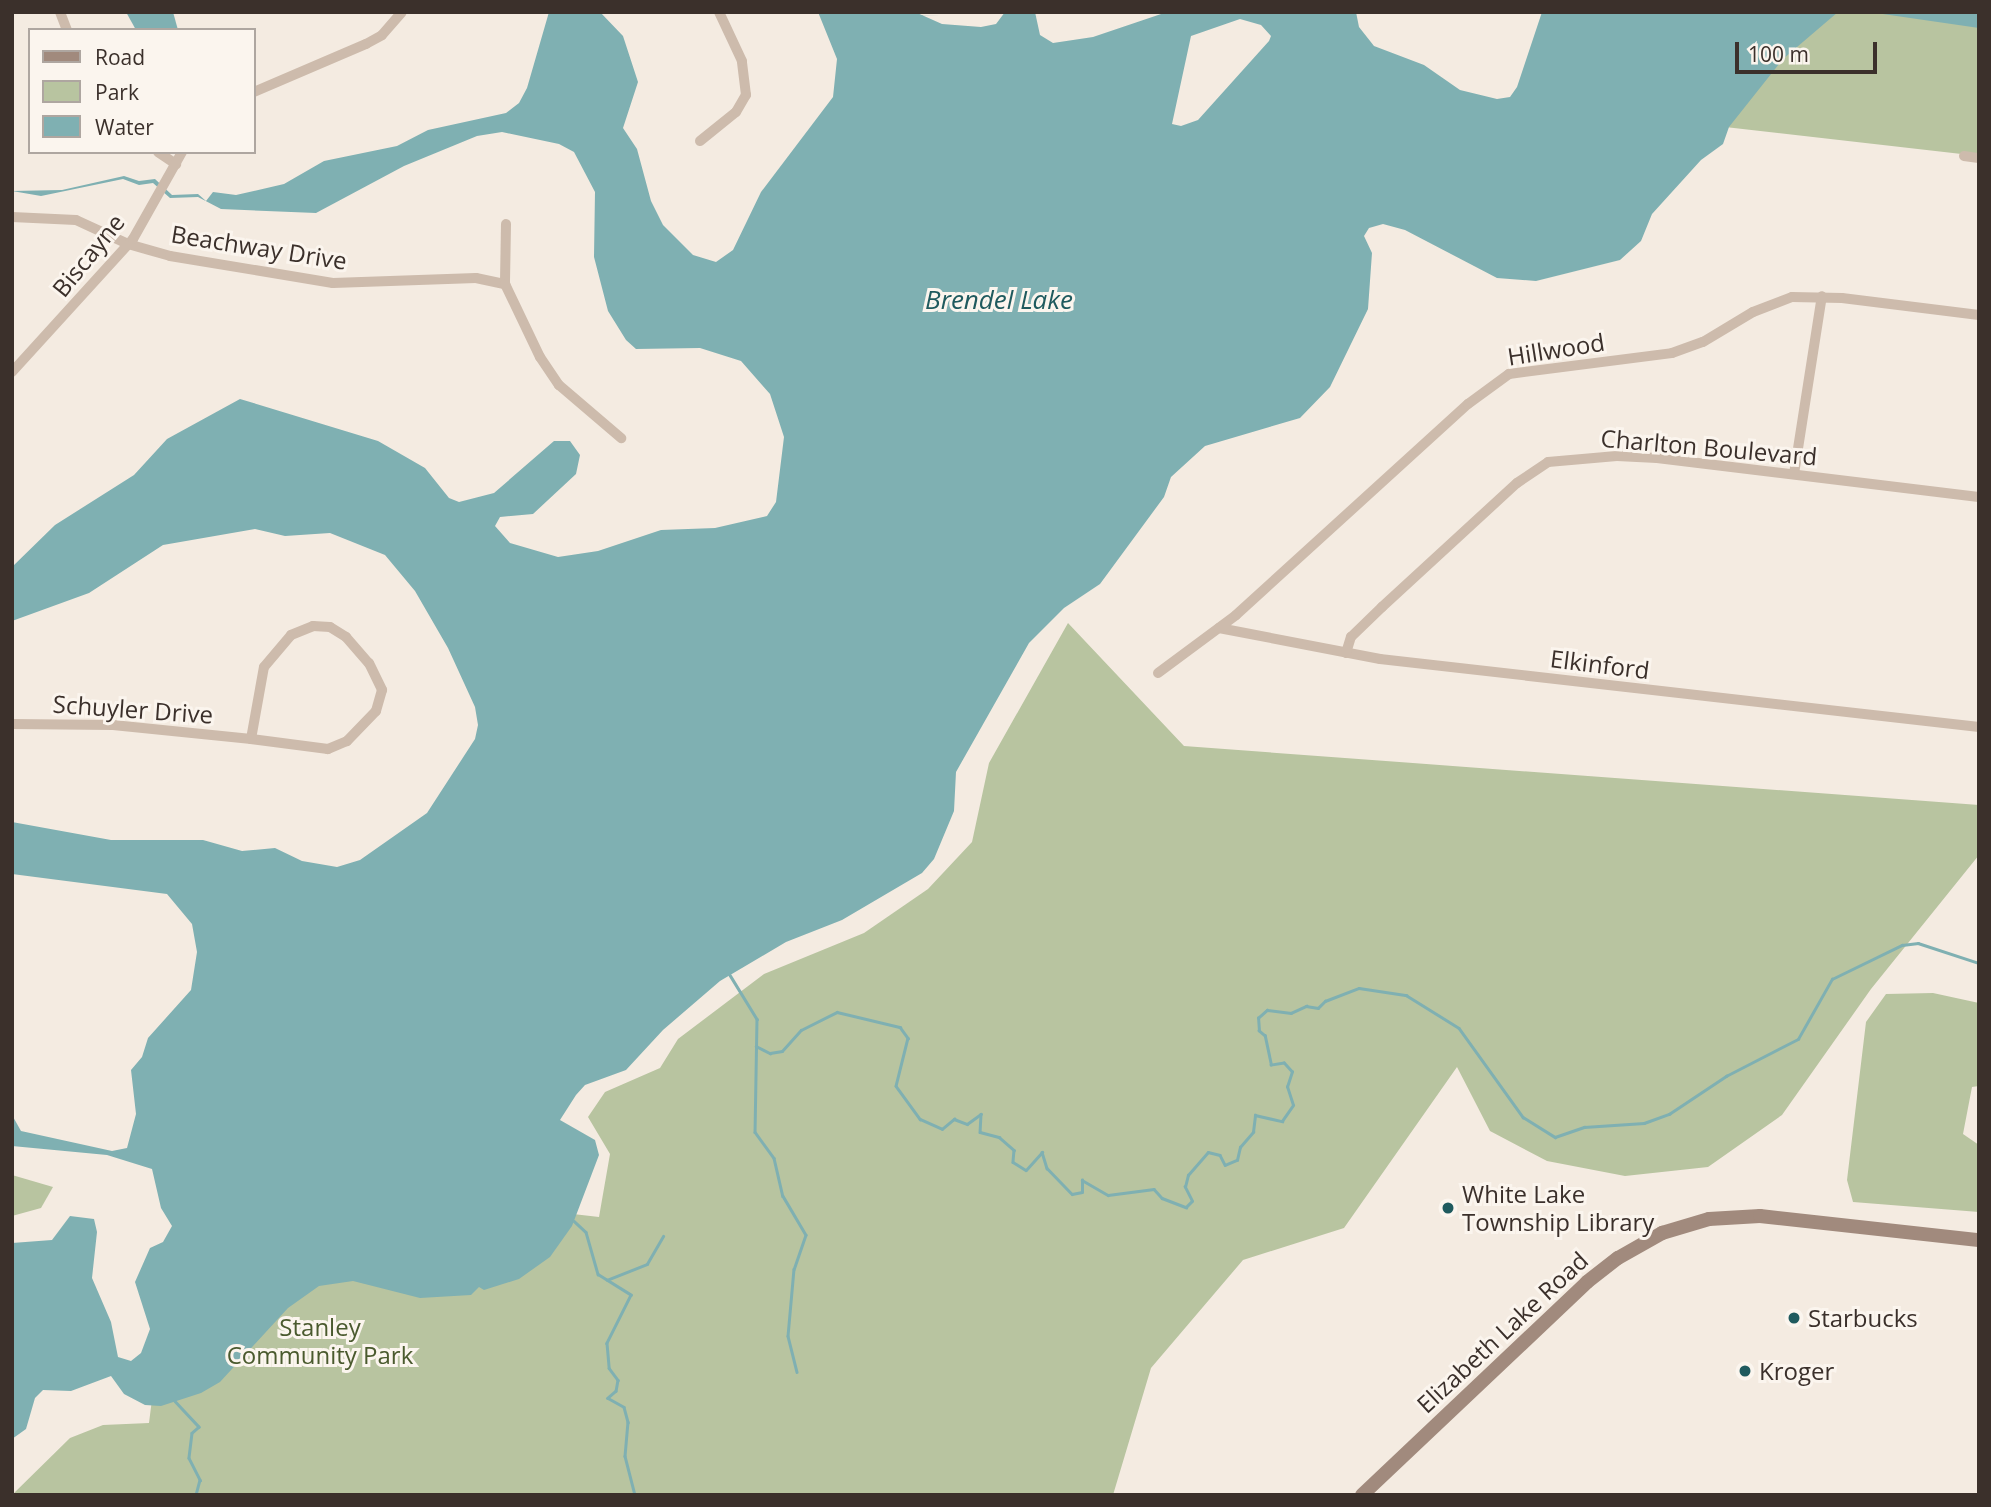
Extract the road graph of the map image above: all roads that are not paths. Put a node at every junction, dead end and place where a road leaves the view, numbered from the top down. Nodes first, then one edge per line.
1 (402, 12) edge
2 (719, 12) edge
3 (256, 91) edge
4 (700, 141) dead end
5 (161, 154) edge
6 (181, 154) edge
7 (1964, 156) dead end
8 (1979, 158) edge
9 (176, 164) junction
10 (12, 217) edge
11 (506, 224) dead end
12 (128, 244) junction
13 (505, 284) junction
14 (1822, 296) junction
15 (1979, 315) edge
16 (12, 372) edge
17 (621, 438) dead end
18 (1794, 474) junction
19 (1979, 497) edge
20 (1219, 628) junction
21 (1346, 653) junction
22 (1158, 673) dead end
23 (12, 724) edge
24 (1979, 727) edge
25 (251, 739) junction
26 (1979, 1240) edge
27 (1362, 1495) edge

1 - 3 street
2 - 4 street
5 - 9 street
6 - 9 street, Biscayne
7 - 8 street
9 - 12 street, Biscayne
10 - 12 street, Beachway Drive
11 - 13 street
12 - 13 street, Beachway Drive
12 - 16 street, Biscayne
13 - 17 street
14 - 15 street, Hillwood
14 - 18 street
14 - 20 street, Hillwood
18 - 19 street, Charlton Boulevard
18 - 21 street, Charlton Boulevard
20 - 21 street, Elkinford
20 - 22 street, Hillwood
21 - 24 street, Elkinford
23 - 25 street, Schuyler Drive
25 - 25 street, Schuyler Drive
26 - 27 street, Elizabeth Lake Road

